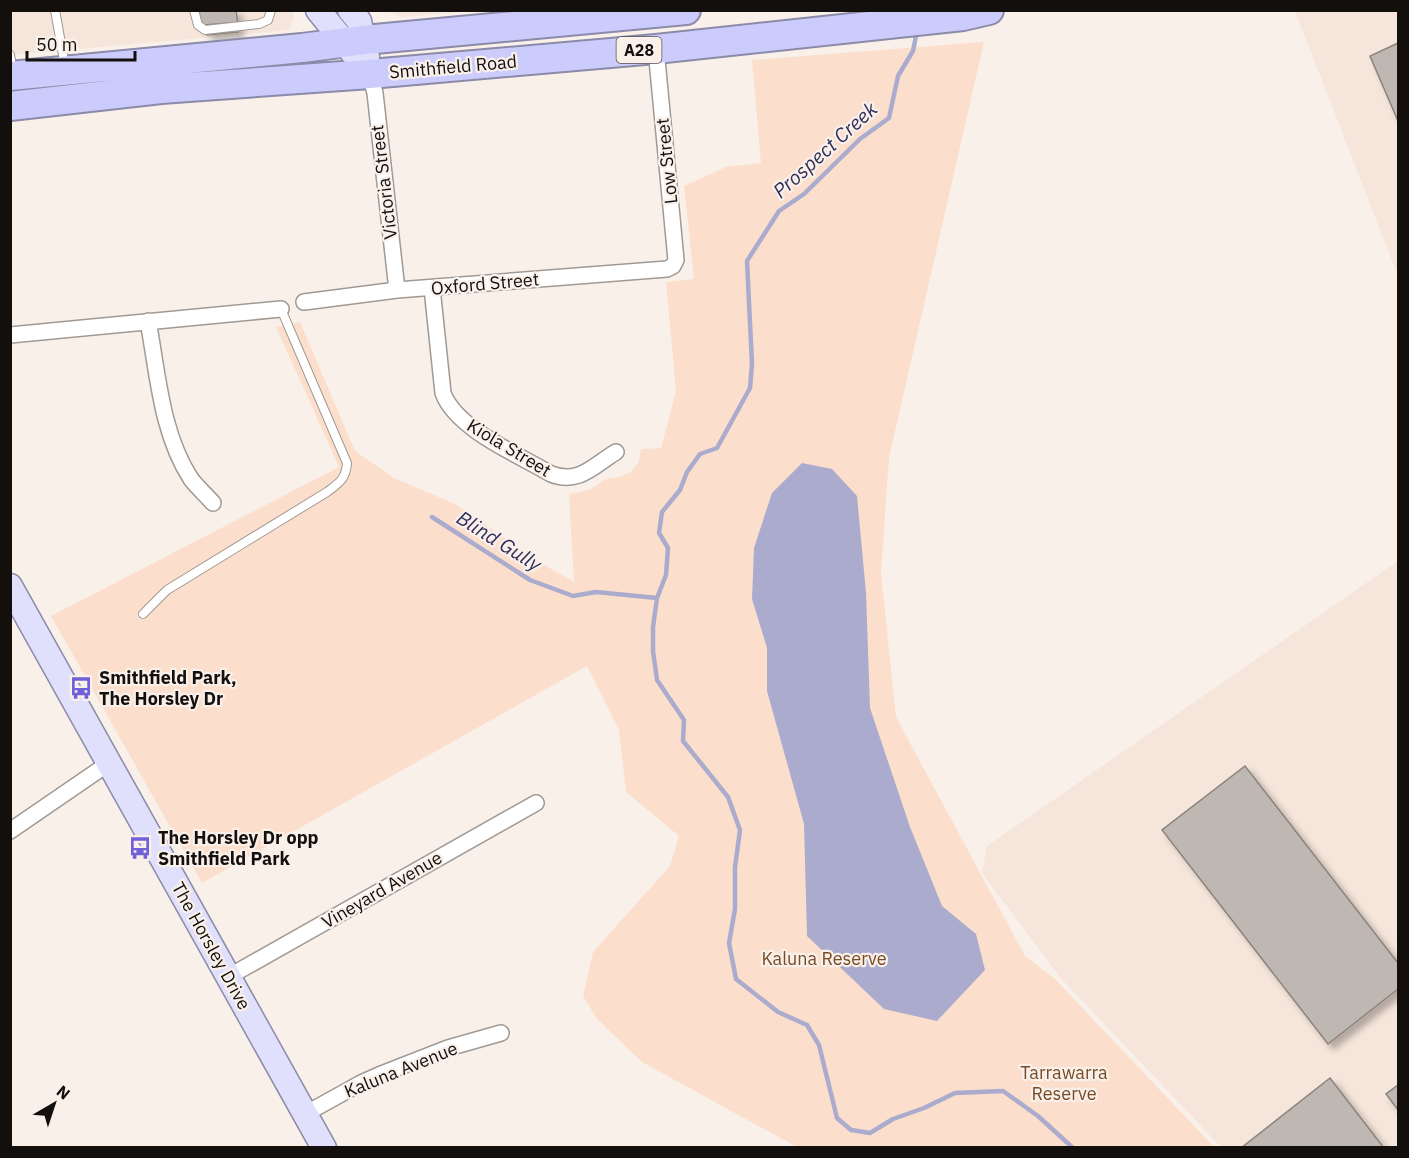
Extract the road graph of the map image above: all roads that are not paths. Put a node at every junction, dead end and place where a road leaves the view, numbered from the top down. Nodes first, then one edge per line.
1 (55, 10) edge
2 (194, 10) edge
3 (271, 10) edge
4 (318, 10) edge
5 (350, 10) edge
6 (686, 10) edge
7 (650, 12) edge
8 (976, 13) edge
9 (355, 41) junction
10 (656, 49) junction
11 (11, 69) edge
12 (66, 71) junction
13 (370, 74) junction
14 (10, 106) edge
15 (667, 269) joint
16 (432, 288) junction
17 (397, 290) junction
18 (304, 302) dead end
19 (281, 309) joint
20 (148, 321) junction
21 (10, 335) edge
22 (616, 452) dead end
23 (213, 503) dead end
24 (10, 586) edge
25 (142, 614) dead end
26 (109, 763) junction
27 (536, 803) dead end
28 (10, 831) edge
29 (228, 977) junction
30 (501, 1034) dead end
31 (305, 1114) junction
32 (324, 1148) edge

1 - 12 lane
2 - 3 lane
4 - 9 main road, Victoria Street
5 - 9 main road, Victoria Street
6 - 7 highway, Smithfield Road / A28
7 - 9 highway, Smithfield Road / A28
8 - 10 highway, Smithfield Road / A28
9 - 12 highway, Smithfield Road / A28
9 - 13 main road, Victoria Street
10 - 13 highway, Smithfield Road / A28
10 - 15 street, Low Street
11 - 12 highway, Smithfield Road / A28
13 - 14 highway, Smithfield Road / A28
13 - 17 street, Victoria Street
15 - 16 street, Oxford Street
16 - 17 street, Oxford Street
16 - 22 street, Kiola Street
17 - 18 street, Oxford Street
19 - 20 street
19 - 25 lane
20 - 21 street
20 - 23 street
24 - 26 main road, The Horsley Drive
26 - 28 street
26 - 29 main road, The Horsley Drive
27 - 29 street, Vineyard Avenue
29 - 31 main road, The Horsley Drive
30 - 31 street, Kaluna Avenue
31 - 32 main road, The Horsley Drive

